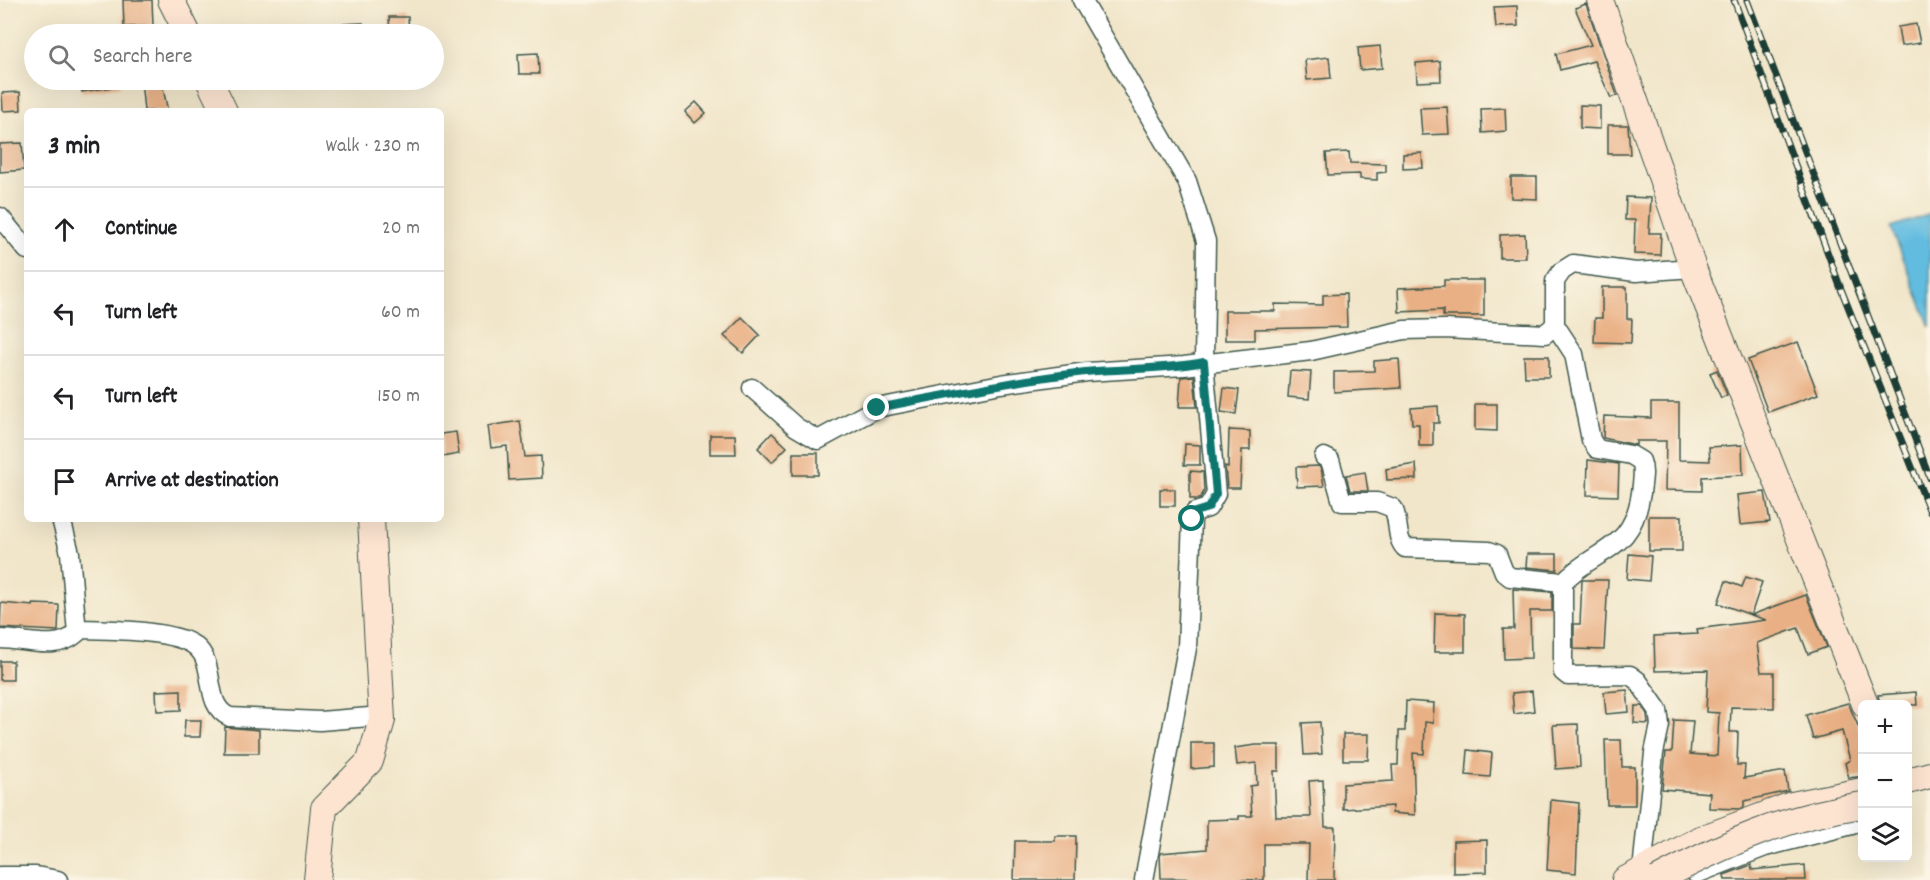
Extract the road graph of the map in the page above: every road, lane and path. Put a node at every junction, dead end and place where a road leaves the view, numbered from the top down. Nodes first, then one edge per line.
1 (171, 0) edge
2 (1082, 0) edge
3 (1600, 0) edge
4 (183, 24) edge
5 (214, 90) edge
6 (223, 108) edge
7 (0, 217) edge
8 (24, 246) edge
9 (1693, 268) junction
10 (1555, 325) junction
11 (1204, 362) junction
12 (752, 388) dead end
13 (1324, 457) dead end
14 (63, 522) edge
15 (371, 522) edge
16 (1563, 582) junction
17 (76, 630) junction
18 (0, 639) edge
19 (1863, 700) edge
20 (382, 716) junction
21 (1930, 775) edge
22 (1912, 780) edge
23 (1930, 793) edge
24 (1912, 796) edge
25 (1857, 797) edge
26 (0, 876) edge
27 (1641, 877) edge
28 (58, 880) edge
29 (317, 880) edge
30 (1144, 880) edge
31 (1684, 880) edge

1 - 4 street
2 - 11 street
3 - 9 street
5 - 6 street
7 - 8 street
9 - 10 street
9 - 19 street
10 - 11 street
10 - 16 street
11 - 12 street
11 - 30 street
13 - 16 street
14 - 17 street
15 - 20 street
16 - 27 street
17 - 18 street
17 - 20 street
20 - 29 street
21 - 22 street
23 - 24 street
25 - 27 street, bridge
25 - 31 street
26 - 28 street

